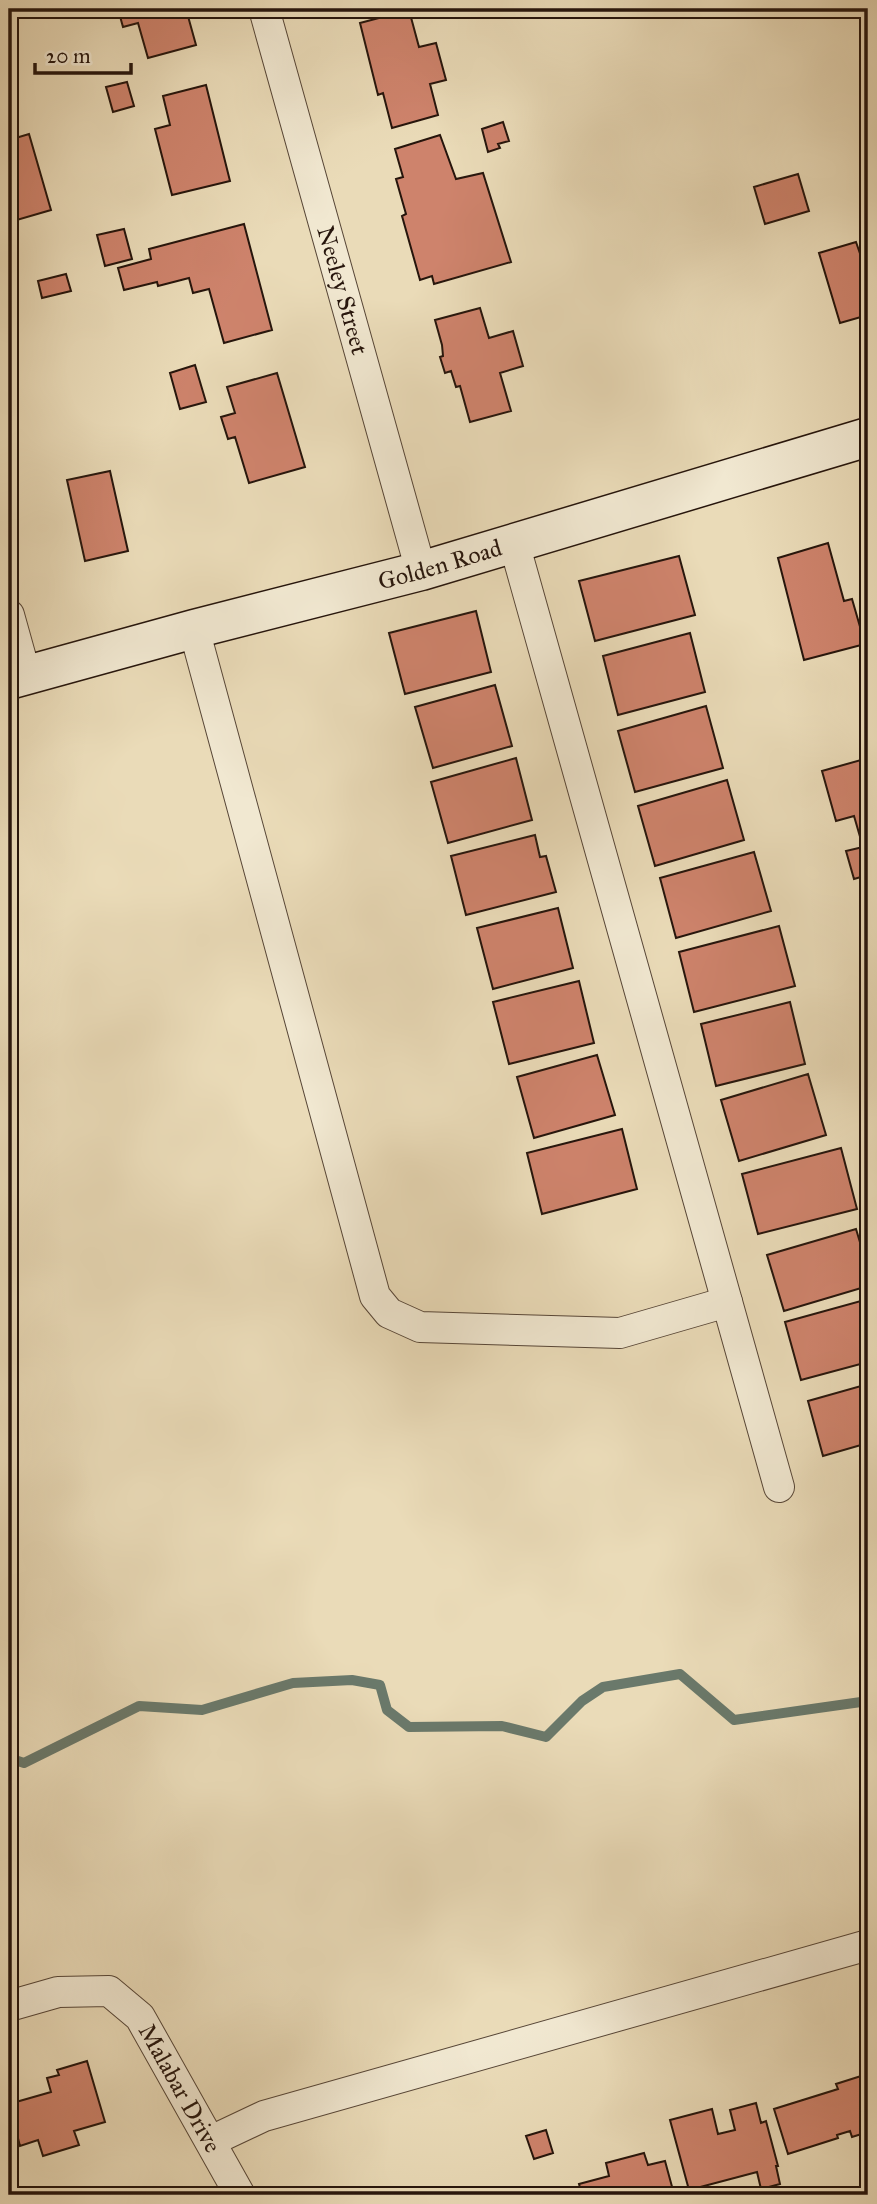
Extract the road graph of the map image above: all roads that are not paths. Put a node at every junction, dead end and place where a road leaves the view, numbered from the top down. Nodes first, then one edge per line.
1 (264, 9) edge
2 (868, 437) edge
3 (514, 543) junction
4 (421, 571) junction
5 (9, 615) edge
6 (194, 629) junction
7 (17, 678) edge
8 (727, 1302) junction
9 (779, 1487) dead end
10 (868, 1945) edge
11 (9, 2006) edge
12 (211, 2141) junction
13 (240, 2195) edge

1 - 4 street, Neeley Street
2 - 3 street, Golden Road
3 - 4 street, Golden Road
3 - 8 street
4 - 6 street, Golden Road
5 - 7 street
6 - 7 street, Golden Road
6 - 8 street
8 - 9 street
10 - 12 street
11 - 12 street, Malabar Drive
12 - 13 street, Malabar Drive

